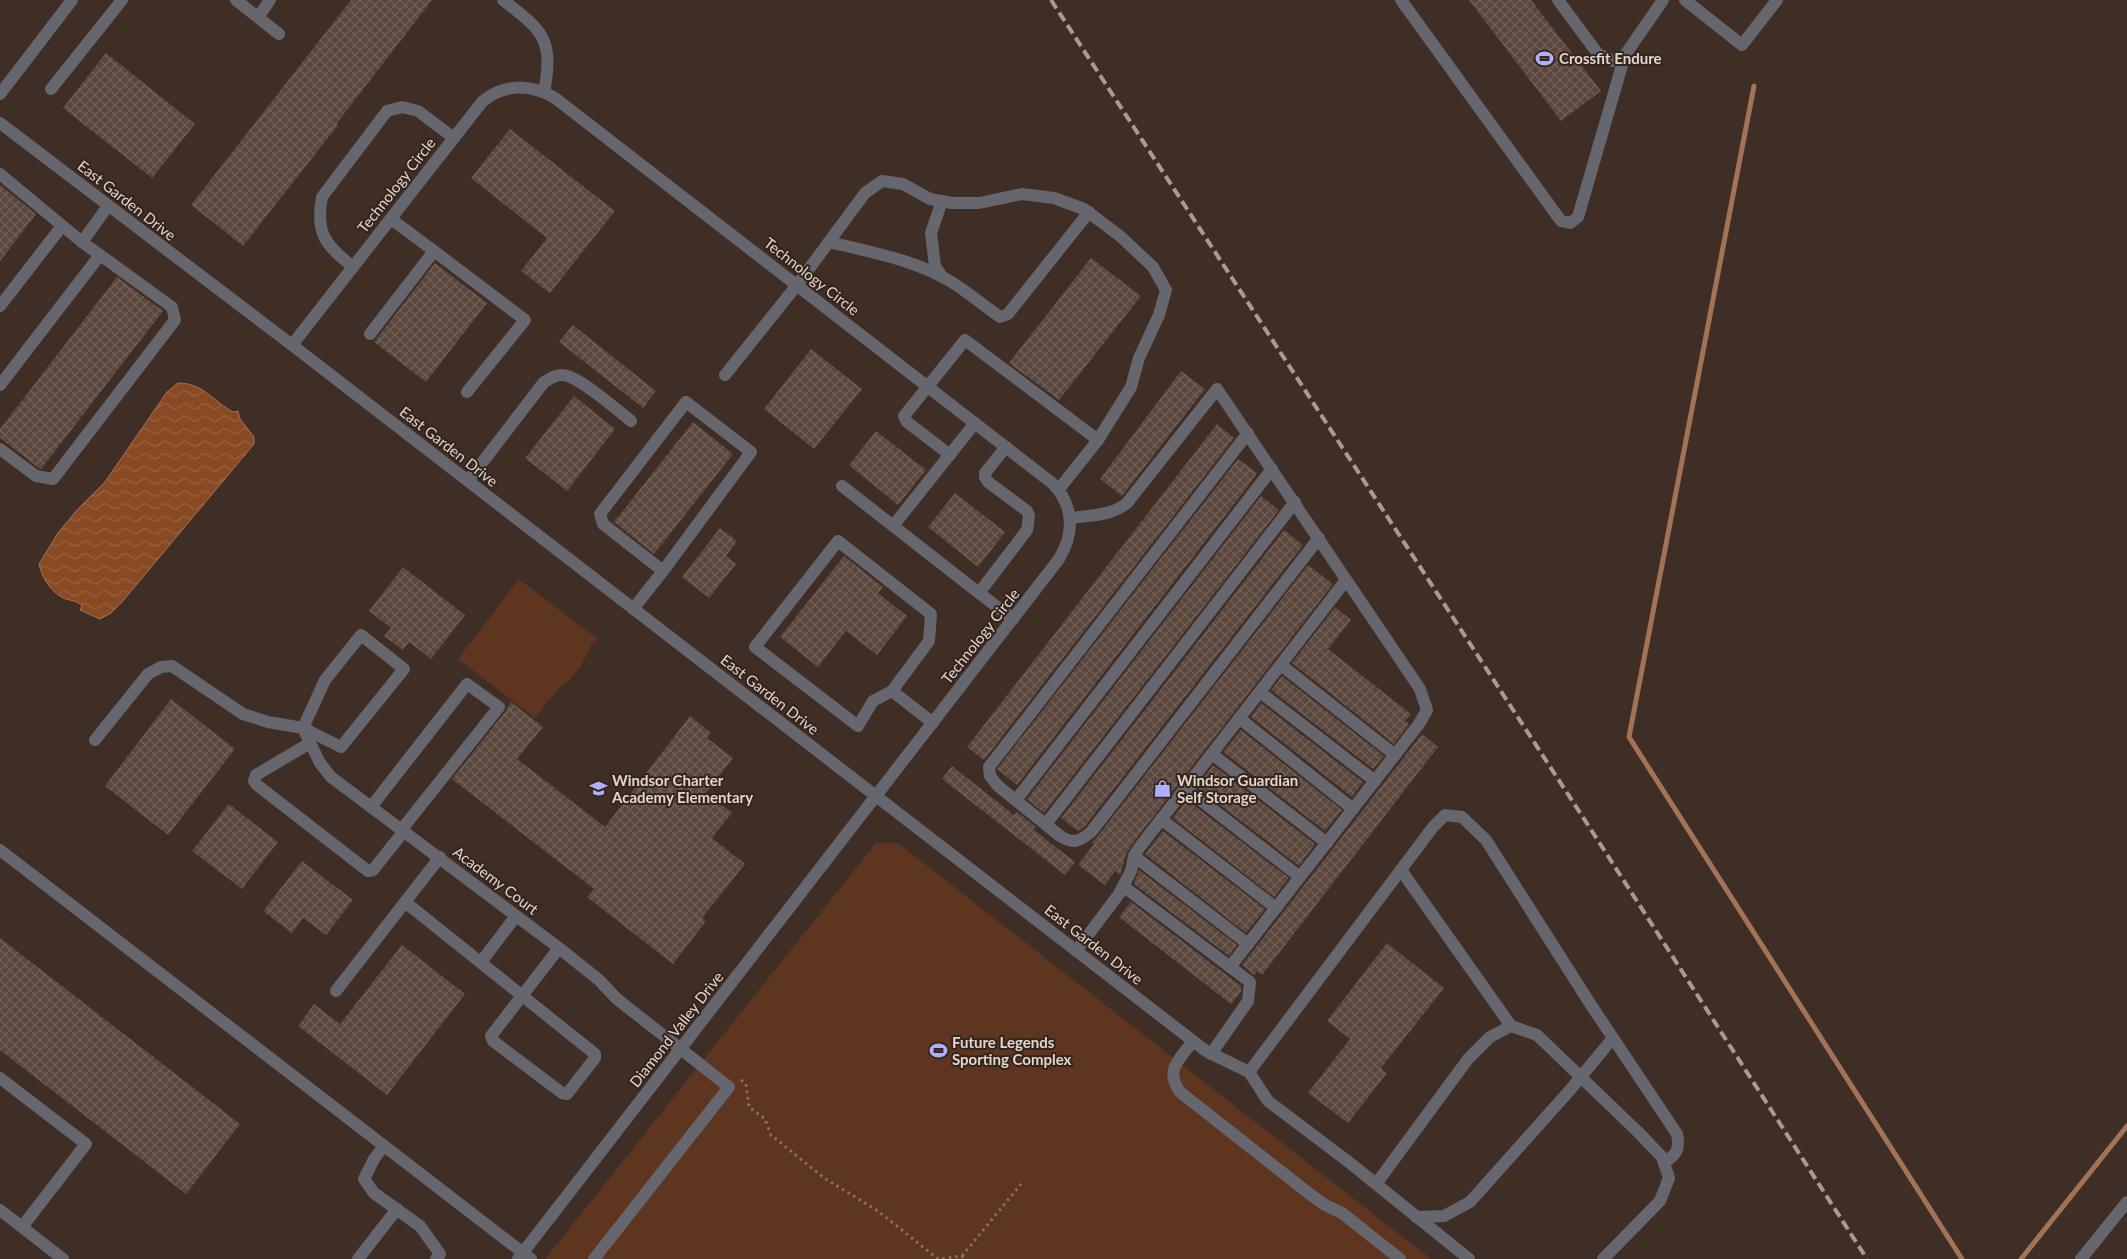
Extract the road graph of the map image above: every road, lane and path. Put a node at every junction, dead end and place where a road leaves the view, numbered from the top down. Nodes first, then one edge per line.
1 (72, 0) edge
2 (122, 0) edge
3 (236, 0) edge
4 (270, 0) edge
5 (502, 0) edge
6 (1401, 0) edge
7 (1558, 0) edge
8 (1663, 0) edge
9 (1685, 0) edge
10 (1777, 0) edge
11 (258, 17) junction
12 (280, 34) dead end
13 (1625, 55) junction
14 (51, 89) dead end
15 (544, 92) junction
16 (0, 94) edge
17 (0, 123) edge
18 (454, 138) junction
19 (0, 174) edge
20 (942, 201) junction
21 (108, 206) junction
22 (1089, 212) junction
23 (391, 219) junction
24 (62, 226) junction
25 (82, 242) junction
26 (830, 242) junction
27 (434, 251) junction
28 (100, 255) junction
29 (353, 267) junction
30 (942, 277) junction
31 (797, 285) junction
32 (0, 306) edge
33 (370, 334) dead end
34 (292, 345) junction
35 (725, 375) dead end
36 (0, 385) edge
37 (928, 387) junction
38 (467, 392) dead end
39 (632, 421) dead end
40 (975, 423) junction
41 (1248, 433) junction
42 (1098, 440) junction
43 (1006, 447) junction
44 (0, 448) edge
45 (950, 455) junction
46 (1272, 469) junction
47 (468, 481) junction
48 (842, 486) dead end
49 (1059, 489) junction
50 (1295, 502) junction
51 (1071, 518) junction
52 (893, 526) junction
53 (1319, 538) junction
54 (663, 571) junction
55 (1345, 578) junction
56 (980, 593) junction
57 (634, 609) junction
58 (1014, 619) junction
59 (1280, 665) junction
60 (892, 691) junction
61 (1260, 692) junction
62 (1239, 718) junction
63 (934, 723) junction
64 (303, 728) junction
65 (94, 740) dead end
66 (310, 743) junction
67 (1212, 754) junction
68 (1396, 754) junction
69 (1375, 781) junction
70 (1185, 788) junction
71 (876, 797) junction
72 (1016, 800) junction
73 (371, 807) junction
74 (1353, 809) junction
75 (1161, 819) junction
76 (1046, 824) junction
77 (403, 830) junction
78 (1327, 843) junction
79 (0, 850) edge
80 (1134, 856) junction
81 (440, 857) junction
82 (1401, 870) junction
83 (1300, 877) junction
84 (1123, 886) junction
85 (405, 902) junction
86 (1276, 908) junction
87 (516, 916) junction
88 (1248, 944) junction
89 (559, 948) junction
90 (1076, 951) junction
91 (480, 962) junction
92 (1230, 967) junction
93 (336, 991) dead end
94 (523, 995) junction
95 (1511, 1026) junction
96 (1613, 1038) junction
97 (1194, 1041) junction
98 (680, 1049) junction
99 (1212, 1054) junction
100 (1249, 1072) junction
101 (1581, 1077) junction
102 (0, 1078) edge
103 (739, 1078) dead end
104 (384, 1147) junction
105 (1664, 1162) junction
106 (1021, 1184) dead end
107 (1376, 1184) junction
108 (2127, 1202) edge
109 (397, 1209) junction
110 (0, 1210) edge
111 (1416, 1216) junction
112 (22, 1227) junction
113 (524, 1257) edge
114 (963, 1257) edge
115 (63, 1259) edge
116 (358, 1259) edge
117 (436, 1259) edge
118 (594, 1259) edge
119 (938, 1259) edge
120 (1400, 1259) edge
121 (1469, 1259) edge
122 (1603, 1259) edge
123 (2081, 1259) edge

1 - 16 street
2 - 14 street
3 - 11 street
4 - 11 street
5 - 15 street
6 - 13 street
7 - 13 street
8 - 13 street
9 - 10 street
11 - 12 street
15 - 18 street, Technology Circle
15 - 31 street, Technology Circle
17 - 21 street, East Garden Drive
18 - 23 street, Technology Circle
18 - 29 street
19 - 24 street
20 - 22 street
20 - 26 street
20 - 30 street
21 - 25 street
21 - 34 street, East Garden Drive
22 - 30 street
22 - 42 street
23 - 27 street
23 - 29 street, Technology Circle
24 - 25 street
24 - 32 street
25 - 28 street
26 - 30 street
26 - 31 street
27 - 33 street
27 - 38 street
28 - 36 street
28 - 44 street
29 - 34 street, Technology Circle
31 - 35 street
31 - 37 street, Technology Circle
34 - 47 street, East Garden Drive
37 - 40 street, Technology Circle
37 - 42 street
37 - 45 street
39 - 47 street
40 - 43 street, Technology Circle
40 - 45 street
41 - 46 street
41 - 51 street
41 - 72 street
42 - 49 street
43 - 49 street, Technology Circle
43 - 56 street
45 - 52 street
46 - 50 street
46 - 72 street
47 - 57 street, East Garden Drive
48 - 52 street
49 - 51 street, Technology Circle
50 - 53 street
50 - 76 street
51 - 58 street, Technology Circle
52 - 56 street
53 - 55 street
53 - 76 street
54 - 54 street
54 - 57 street
55 - 59 street
55 - 68 street
56 - 58 street
57 - 71 street, East Garden Drive
58 - 63 street, Technology Circle
59 - 61 street
59 - 68 street
60 - 60 street
60 - 63 street
61 - 62 street
61 - 69 street
62 - 67 street
62 - 74 street
63 - 71 street, Technology Circle
64 - 64 street
64 - 65 street
64 - 66 street, Academy Court
66 - 73 street, Academy Court
66 - 77 street
67 - 70 street
67 - 78 street
68 - 69 street
69 - 74 street
70 - 75 street
70 - 83 street
71 - 90 street, East Garden Drive
71 - 98 street, Diamond Valley Drive
72 - 76 street
73 - 77 street, Academy Court
73 - 77 street
74 - 78 street
75 - 80 street
75 - 86 street
77 - 81 street, Academy Court
78 - 83 street
79 - 104 street
80 - 84 street
80 - 88 street
81 - 85 street
81 - 87 street, Academy Court
82 - 95 street
82 - 96 street
82 - 100 street
83 - 86 street
84 - 90 street
84 - 92 street
85 - 91 street
85 - 93 street
86 - 88 street
87 - 89 street, Academy Court
87 - 91 street
88 - 92 street
89 - 94 street
89 - 98 street, Academy Court
90 - 97 street, East Garden Drive
91 - 94 street
92 - 99 street
94 - 94 street
95 - 101 street
95 - 107 street
96 - 101 street
96 - 105 street
97 - 99 street, East Garden Drive
97 - 120 street
98 - 113 street, Diamond Valley Drive
98 - 118 street, Academy Court
99 - 100 street, East Garden Drive
100 - 107 street
101 - 105 street
101 - 111 street
102 - 112 street
103 - 119 path
104 - 109 street
104 - 113 street
105 - 122 street
106 - 114 path
107 - 111 street
108 - 123 street
109 - 116 street
109 - 117 street
110 - 112 street
111 - 121 street
112 - 115 street
114 - 119 path

